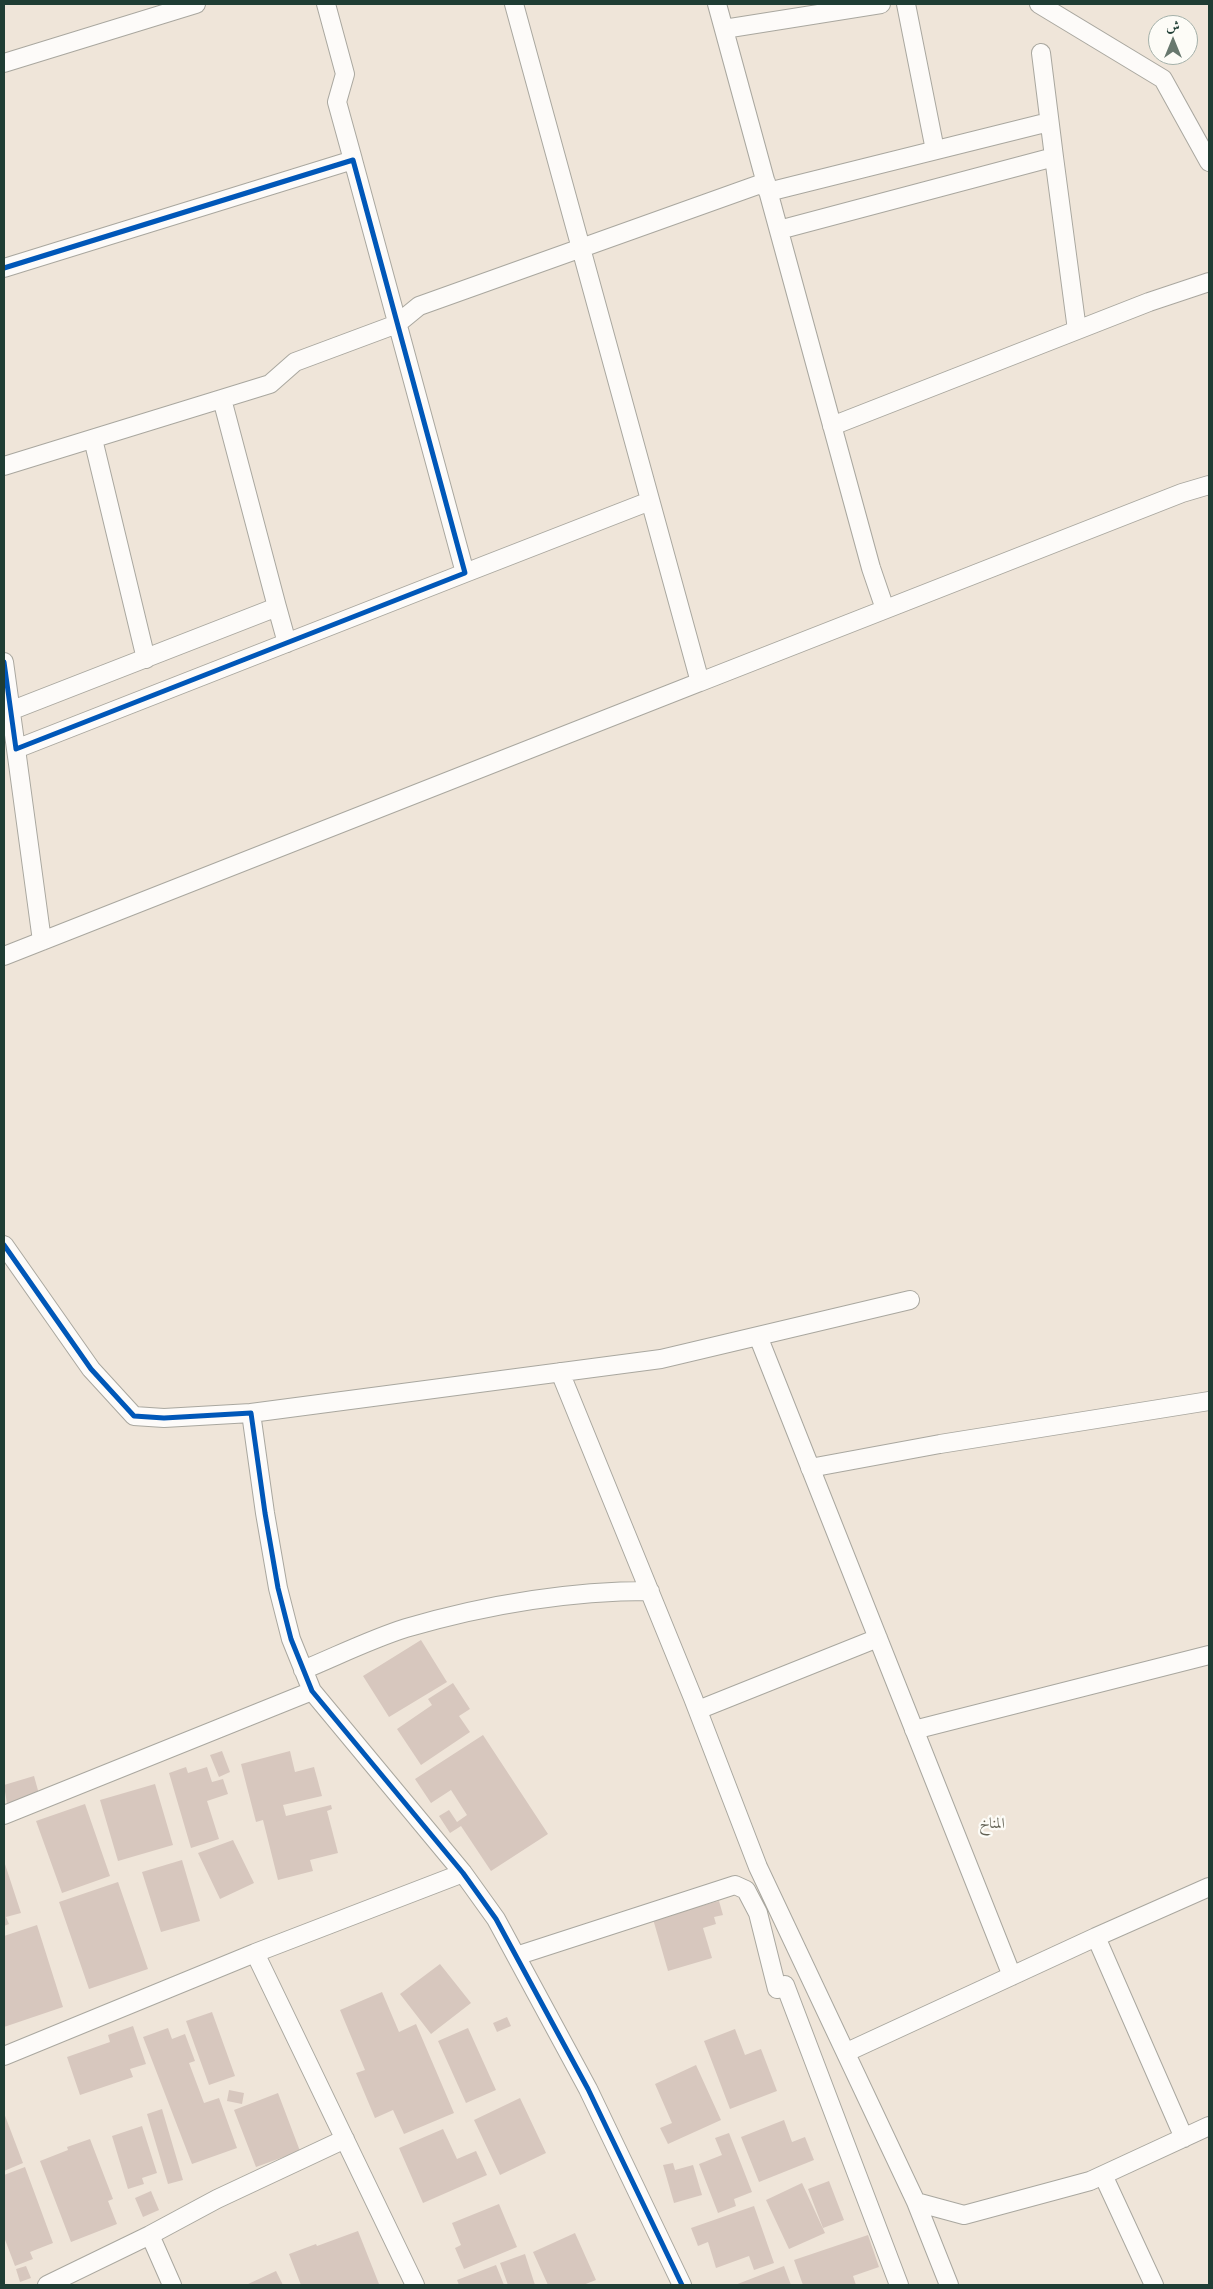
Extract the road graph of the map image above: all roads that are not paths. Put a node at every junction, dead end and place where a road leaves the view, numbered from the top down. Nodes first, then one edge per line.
1 (196, 4) edge
2 (326, 4) edge
3 (514, 4) edge
4 (717, 4) edge
5 (881, 4) edge
6 (906, 4) edge
7 (1039, 4) edge
8 (724, 29) junction
9 (1041, 53) dead end
10 (4, 63) edge
11 (1049, 122) junction
12 (935, 150) junction
13 (1054, 156) junction
14 (353, 160) junction
15 (1209, 162) edge
16 (767, 187) junction
17 (779, 230) junction
18 (580, 248) junction
19 (4, 268) edge
20 (1209, 282) edge
21 (398, 324) junction
22 (1077, 330) junction
23 (222, 399) junction
24 (832, 426) junction
25 (93, 438) junction
26 (4, 466) edge
27 (1209, 484) edge
28 (650, 501) junction
29 (466, 573) junction
30 (277, 607) junction
31 (885, 609) junction
32 (287, 643) junction
33 (146, 659) junction
34 (4, 662) edge
35 (700, 682) junction
36 (10, 711) junction
37 (16, 749) junction
38 (42, 941) junction
39 (4, 956) edge
40 (4, 1245) edge
41 (910, 1300) dead end
42 (758, 1336) junction
43 (560, 1372) junction
44 (1209, 1401) edge
45 (251, 1413) junction
46 (810, 1468) junction
47 (650, 1591) junction
48 (878, 1638) junction
49 (1209, 1655) edge
50 (303, 1670) junction
51 (312, 1690) junction
52 (698, 1710) junction
53 (914, 1730) junction
54 (4, 1814) edge
55 (463, 1873) junction
56 (1209, 1887) edge
57 (1096, 1937) junction
58 (255, 1953) junction
59 (516, 1956) junction
60 (1012, 1976) junction
61 (847, 2052) junction
62 (4, 2056) edge
63 (1209, 2126) edge
64 (1184, 2138) junction
65 (345, 2140) junction
66 (1104, 2175) junction
67 (916, 2202) junction
68 (150, 2235) junction
69 (47, 2285) edge
70 (172, 2285) edge
71 (415, 2285) edge
72 (682, 2285) edge
73 (900, 2285) edge
74 (949, 2285) edge
75 (1154, 2285) edge

1 - 10 street
2 - 14 street
3 - 18 street
4 - 8 street
5 - 8 street
6 - 12 street
7 - 15 street
8 - 16 street
9 - 11 street
11 - 12 street
11 - 13 street
12 - 16 street
13 - 17 street
13 - 22 street
14 - 19 street
14 - 21 street
16 - 17 street
16 - 18 street
17 - 24 street
18 - 21 street
18 - 28 street
20 - 22 street
21 - 23 street
21 - 29 street
22 - 24 street
23 - 25 street
23 - 30 street
24 - 31 street
25 - 26 street
25 - 33 street
27 - 31 street
28 - 29 street
28 - 35 street
29 - 32 street
30 - 32 street
30 - 33 street
31 - 35 street
32 - 37 street
33 - 36 street
34 - 36 street
35 - 38 street
36 - 37 street
37 - 38 street
38 - 39 street
40 - 45 street
41 - 42 street
42 - 43 street
42 - 46 street
43 - 45 street
43 - 47 street
44 - 46 street
45 - 50 street
46 - 48 street
47 - 50 street
47 - 52 street
48 - 52 street
48 - 53 street
49 - 53 street
50 - 51 street
51 - 54 street
51 - 55 street
52 - 61 street
53 - 60 street
55 - 58 street
55 - 59 street
56 - 57 street
57 - 60 street
57 - 64 street
58 - 62 street
58 - 65 street
59 - 72 street
59 - 73 street
60 - 61 street
61 - 67 street
63 - 64 street
64 - 66 street
65 - 68 street
65 - 71 street
66 - 67 street
66 - 75 street
67 - 74 street
68 - 69 street
68 - 70 street

